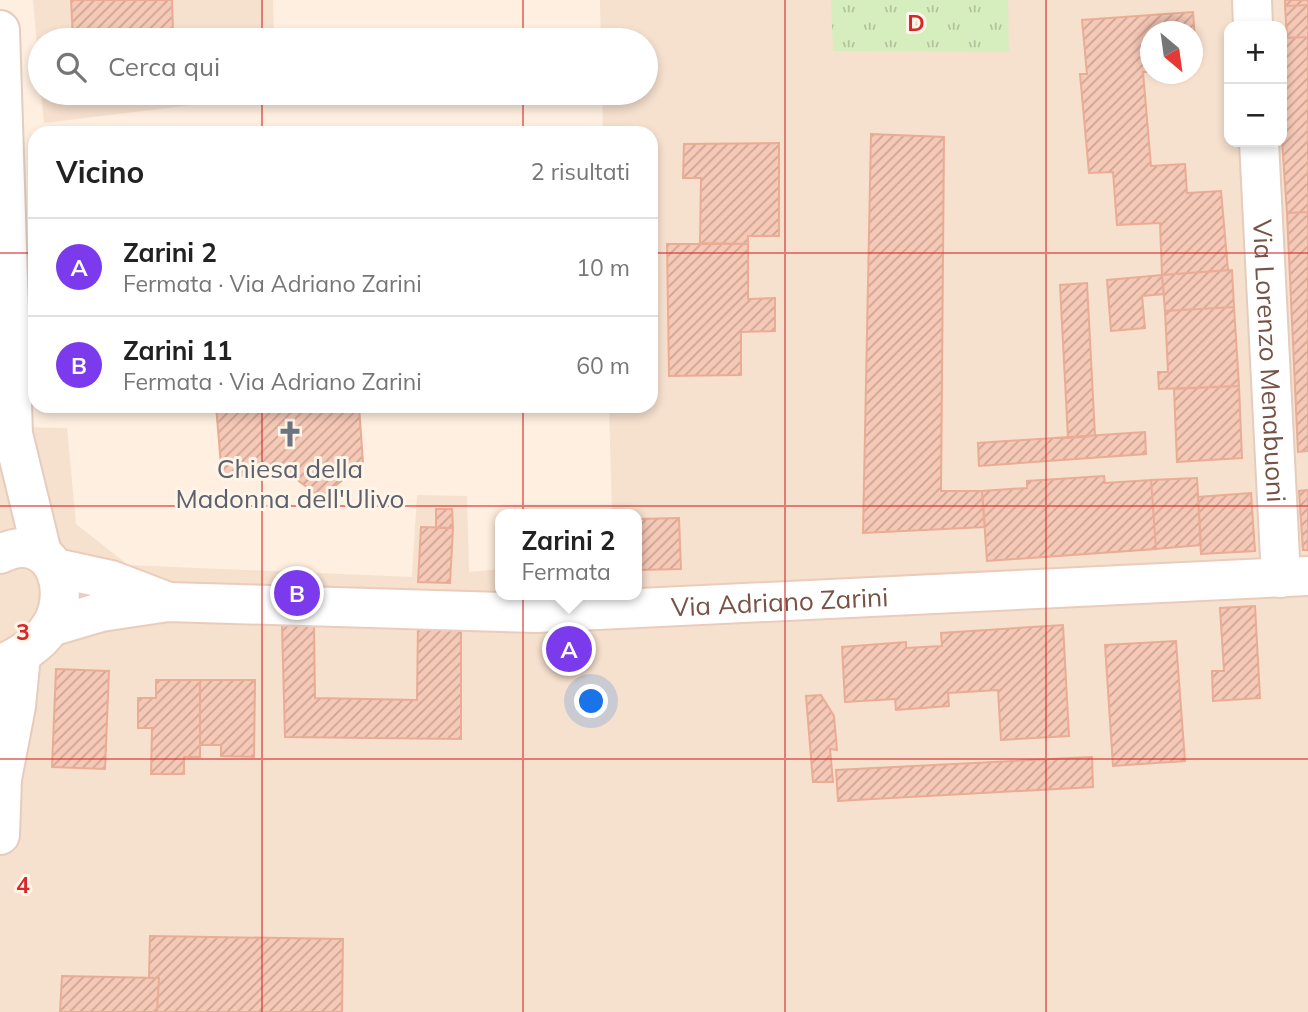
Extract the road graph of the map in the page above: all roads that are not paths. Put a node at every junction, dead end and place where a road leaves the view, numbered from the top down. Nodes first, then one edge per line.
1 (1252, 0) edge
2 (1253, 21) edge
3 (0, 30) edge
4 (1259, 147) edge
5 (13, 434) junction
6 (0, 491) edge
7 (0, 554) edge
8 (49, 560) junction
9 (1294, 577) edge
10 (168, 602) junction
11 (50, 627) junction
12 (11, 660) edge
13 (1, 775) edge
14 (0, 835) edge

1 - 2 street
3 - 5 street
4 - 9 street, Via Lorenzo Menabuoni
5 - 6 street
5 - 8 street
7 - 8 street
8 - 10 street
8 - 11 street
9 - 10 street, Via Adriano Zarini
10 - 11 street
11 - 12 street
12 - 13 street
13 - 14 street

